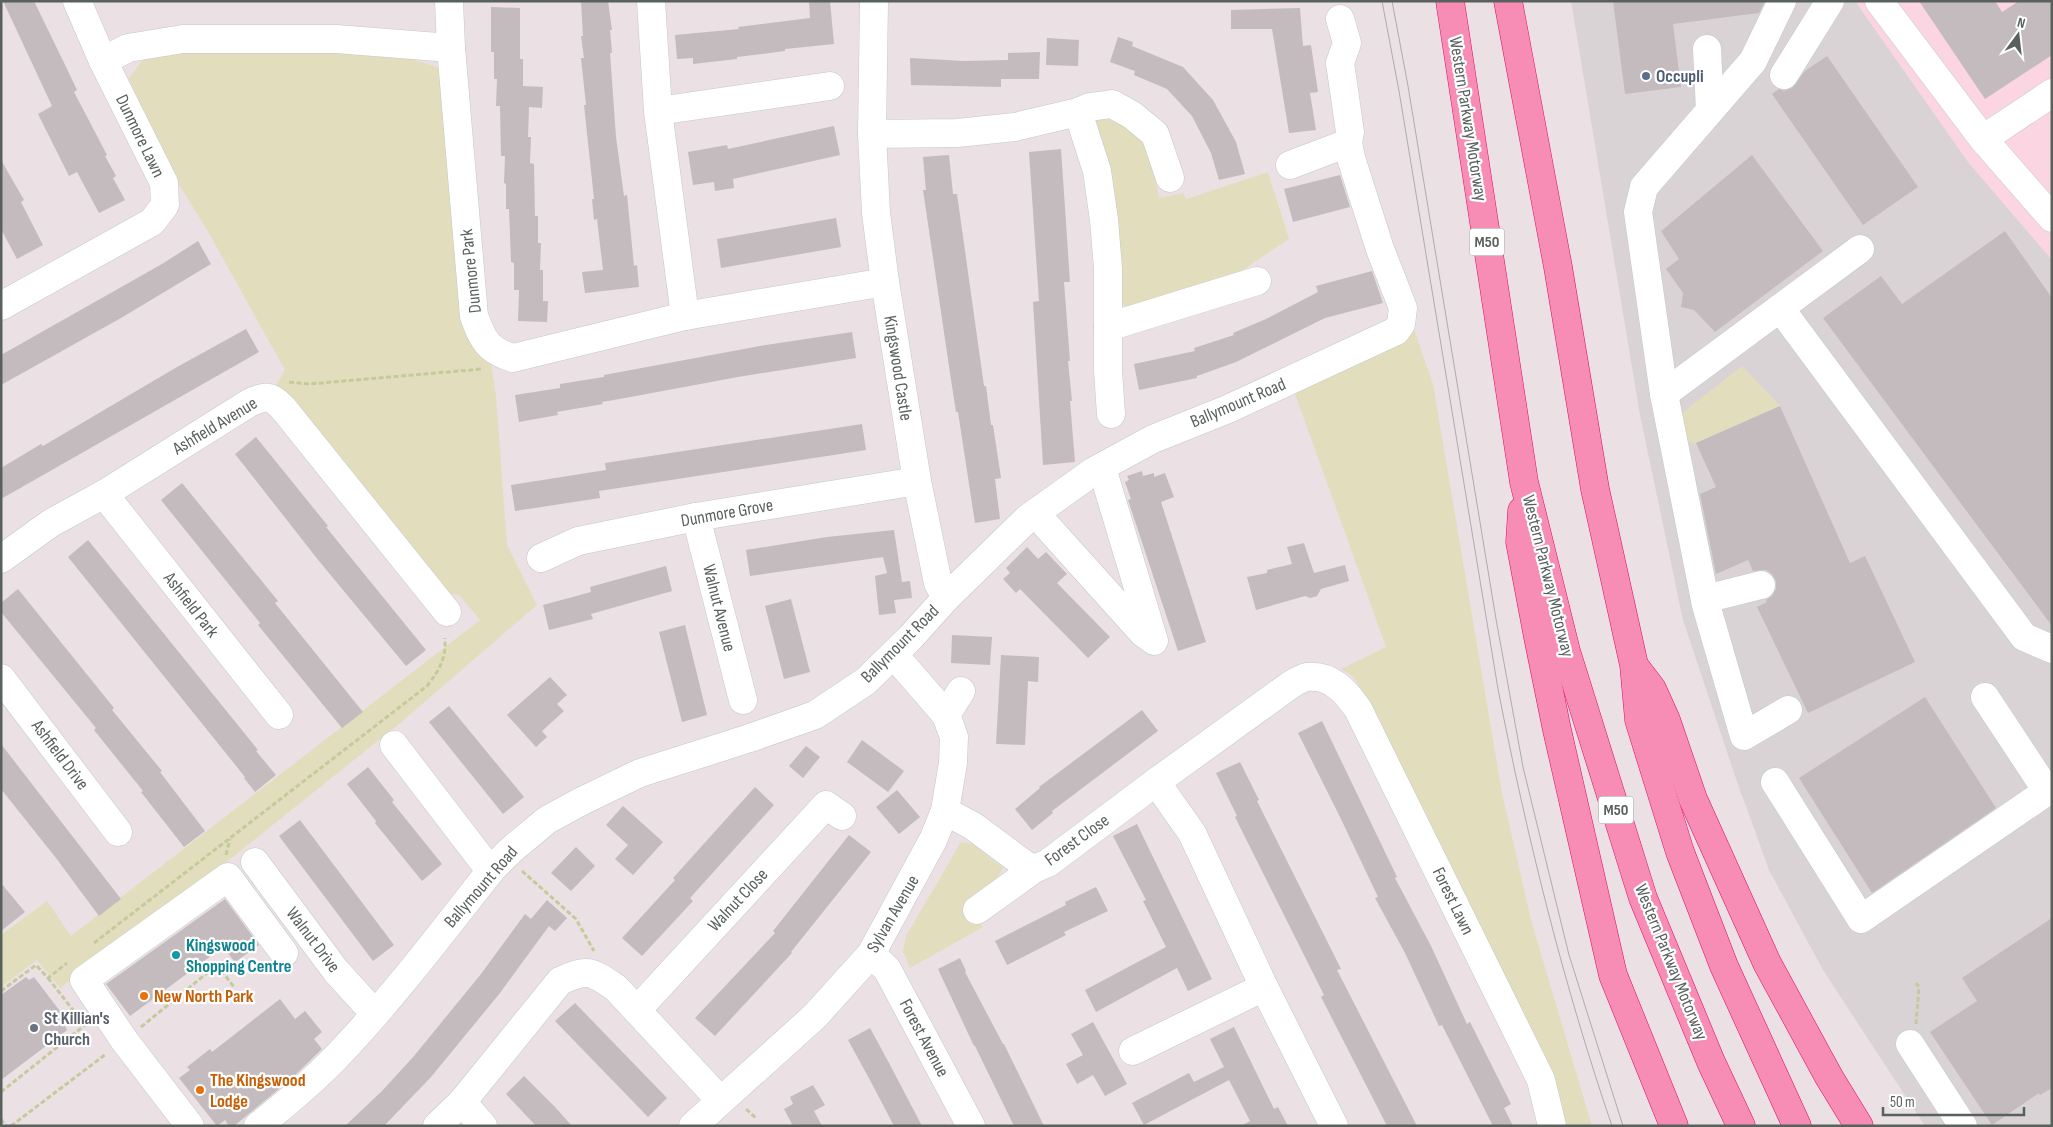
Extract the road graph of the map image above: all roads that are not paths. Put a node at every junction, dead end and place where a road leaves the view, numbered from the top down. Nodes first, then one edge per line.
1 (77, 1) edge
2 (449, 1) edge
3 (651, 1) edge
4 (874, 1) edge
5 (1450, 1) edge
6 (1508, 1) edge
7 (1782, 1) edge
8 (1830, 1) edge
9 (1879, 1) edge
10 (1340, 19) dead end
11 (451, 48) junction
12 (1707, 49) dead end
13 (104, 61) junction
14 (1784, 75) dead end
15 (830, 86) dead end
16 (2052, 93) edge
17 (1710, 110) junction
18 (658, 111) junction
19 (1078, 112) junction
20 (872, 134) junction
21 (1983, 139) junction
22 (1348, 144) junction
23 (1290, 165) dead end
24 (1170, 178) dead end
25 (2052, 218) edge
26 (1860, 249) dead end
27 (1257, 281) dead end
28 (885, 282) junction
29 (1, 306) edge
30 (1780, 308) junction
31 (685, 316) junction
32 (1108, 327) junction
33 (1664, 394) junction
34 (1111, 414) dead end
35 (1102, 468) junction
36 (917, 481) junction
37 (1524, 482) junction
38 (104, 494) junction
39 (1035, 513) junction
40 (696, 517) junction
41 (541, 558) dead end
42 (1, 559) edge
43 (1761, 585) dead end
44 (946, 598) junction
45 (1704, 599) junction
46 (446, 625) road end
47 (2052, 649) edge
48 (894, 655) junction
49 (1634, 665) junction
50 (1, 678) edge
51 (1338, 684) joint
52 (961, 691) dead end
53 (1985, 697) dead end
54 (743, 700) dead end
55 (1788, 710) dead end
56 (946, 714) junction
57 (278, 715) dead end
58 (394, 744) dead end
59 (1156, 782) junction
60 (1774, 782) dead end
61 (2049, 789) edge
62 (945, 811) junction
63 (842, 816) dead end
64 (118, 832) dead end
65 (255, 862) dead end
66 (492, 869) junction
67 (1034, 869) junction
68 (977, 910) dead end
69 (284, 953) dead end
70 (871, 954) junction
71 (1613, 975) junction
72 (1264, 987) junction
73 (637, 1010) junction
74 (375, 1014) junction
75 (1910, 1044) road end
76 (1133, 1051) dead end
77 (462, 1102) junction
78 (731, 1102) junction
79 (190, 1126) edge
80 (258, 1126) edge
81 (437, 1126) edge
82 (483, 1126) edge
83 (692, 1126) edge
84 (971, 1126) edge
85 (1334, 1126) edge
86 (1552, 1126) edge
87 (1663, 1126) edge
88 (1674, 1126) edge
89 (1741, 1126) edge
90 (1798, 1126) edge
91 (1859, 1126) edge
92 (1963, 1126) edge

1 - 13 street, Dunmore Lawn
2 - 11 street, Dunmore Park
3 - 18 street
4 - 20 street, Kingswood Castle
5 - 37 highway, Western Parkway Motorway / M50
6 - 49 highway
7 - 17 street
8 - 14 street
9 - 21 street
10 - 22 street, Ballymount Road
11 - 13 street
11 - 31 street, Dunmore Park
12 - 17 street
13 - 29 street, Dunmore Lawn
15 - 18 street
16 - 21 street
17 - 33 street
18 - 31 street
19 - 20 street
19 - 24 street
19 - 32 street
20 - 28 street, Kingswood Castle
21 - 25 street
22 - 23 street
22 - 35 street, Ballymount Road
26 - 30 street
27 - 32 street
28 - 31 street, Dunmore Park
28 - 36 street, Kingswood Castle
30 - 33 street
30 - 47 street
32 - 34 street
33 - 45 street
35 - 39 street, Ballymount Road
35 - 39 street
36 - 40 street, Dunmore Grove
36 - 44 street, Kingswood Castle
37 - 71 highway, M50
37 - 89 highway, Western Parkway Motorway / M50
38 - 42 street, Ashfield Avenue
38 - 46 street, Ashfield Avenue
38 - 57 street, Ashfield Park
39 - 44 street, Ballymount Road
40 - 41 street, Dunmore Grove
40 - 54 street, Walnut Avenue
43 - 45 street
44 - 48 street, Ballymount Road
45 - 55 street
48 - 56 street, Sylvan Avenue
48 - 66 street, Ballymount Road
49 - 90 highway
49 - 91 highway
50 - 64 street, Ashfield Drive
51 - 59 street, Forest Close
51 - 86 street, Forest Lawn
52 - 56 street
53 - 61 street
56 - 62 street, Sylvan Avenue
58 - 66 street
59 - 67 street, Forest Close
59 - 72 street
60 - 61 street
62 - 67 street, Forest Close
62 - 70 street, Sylvan Avenue
63 - 73 street, Walnut Close
65 - 74 street, Walnut Drive
66 - 74 street, Ballymount Road
67 - 68 street
69 - 79 street
70 - 78 street, Sylvan Avenue
70 - 84 street, Forest Avenue
71 - 87 highway, M50
71 - 88 highway, M50
72 - 76 street
72 - 85 street
73 - 77 street
73 - 78 street
74 - 80 street, Ballymount Road
75 - 92 street
77 - 81 street
77 - 82 street
78 - 83 street, Sylvan Avenue

